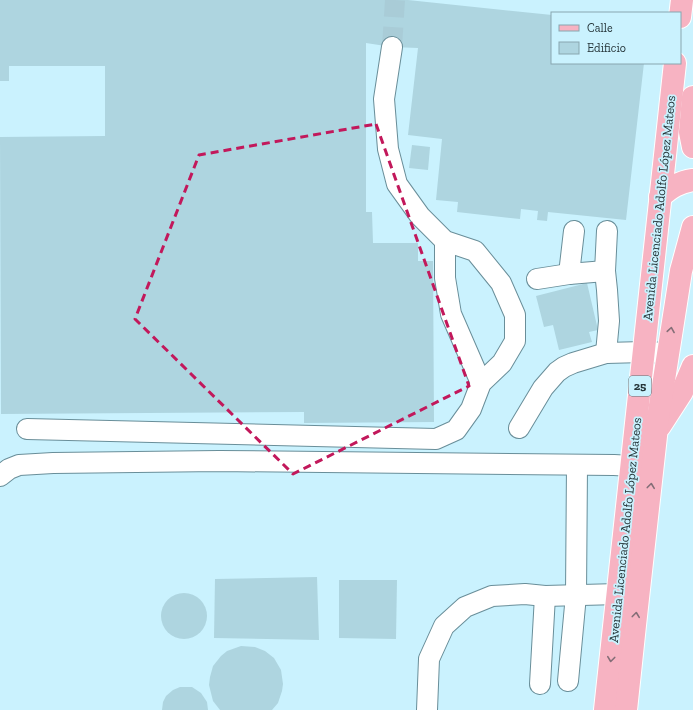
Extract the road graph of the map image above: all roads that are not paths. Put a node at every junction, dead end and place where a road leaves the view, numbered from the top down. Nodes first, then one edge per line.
1 (682, 0) edge
2 (681, 12) edge
3 (392, 47) tunnel mouth
4 (675, 64) edge
5 (693, 97) edge
6 (693, 147) edge
7 (693, 180) edge
8 (660, 197) junction
9 (693, 227) edge
10 (574, 231) dead end
11 (607, 231) dead end
12 (445, 241) junction
13 (687, 265) edge
14 (605, 272) junction
15 (569, 274) junction
16 (537, 279) dead end
17 (643, 352) junction
18 (606, 353) junction
19 (668, 353) junction
20 (693, 366) edge
21 (481, 384) junction
22 (688, 389) edge
23 (519, 428) dead end
24 (27, 429) dead end
25 (657, 430) junction
26 (577, 465) junction
27 (631, 466) junction
28 (0, 476) edge
29 (618, 594) junction
30 (576, 595) junction
31 (544, 596) junction
32 (568, 681) dead end
33 (540, 684) dead end
34 (427, 710) edge
35 (605, 710) edge
36 (626, 710) edge

1 - 2 main road
3 - 12 street
4 - 8 main road, Avenida Licenciado Adolfo López Mateos / 25
5 - 6 main road
7 - 8 main road
8 - 17 main road, Avenida Licenciado Adolfo López Mateos / 25
9 - 13 main road, Avenida Licenciado Adolfo López Mateos / 25
10 - 15 street
11 - 14 street
12 - 21 street
12 - 21 street
19 -> 13 main road, Avenida Licenciado Adolfo López Mateos / 25
14 - 15 street
14 - 18 street
15 - 16 street
17 - 18 street
17 - 19 street
17 - 27 main road, Avenida Licenciado Adolfo López Mateos / 25
18 - 23 street
19 - 25 main road, Avenida Licenciado Adolfo López Mateos / 25
20 - 22 main road
21 - 24 street
22 - 25 main road
36 -> 25 main road, Avenida Licenciado Adolfo López Mateos / 25
26 - 27 street
26 - 28 street
26 - 30 street
27 - 29 main road, Avenida Licenciado Adolfo López Mateos / 25
29 - 30 street
29 -> 35 main road, Avenida Licenciado Adolfo López Mateos / 25
30 - 31 street
30 - 32 street
31 - 33 street
31 - 34 street

